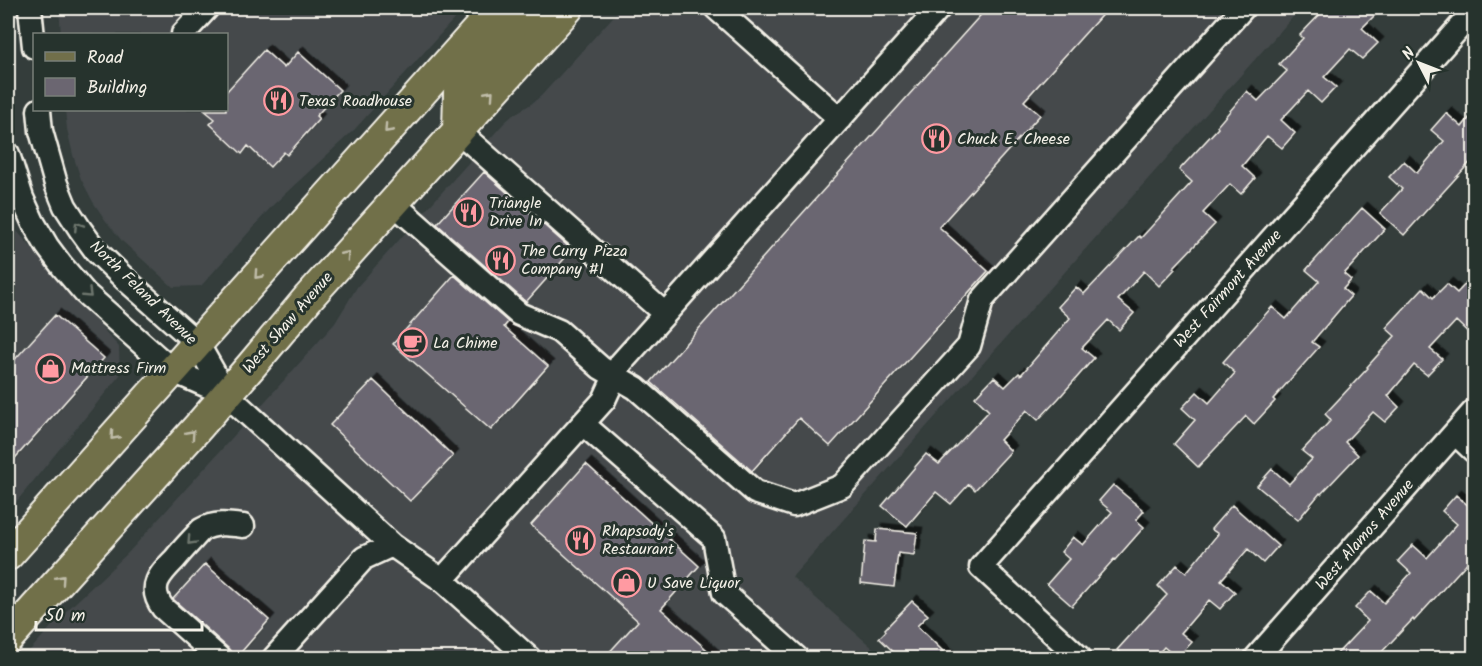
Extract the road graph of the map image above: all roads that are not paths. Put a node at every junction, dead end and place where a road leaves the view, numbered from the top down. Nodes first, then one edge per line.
1 (30, 8) edge
2 (207, 8) edge
3 (497, 8) edge
4 (534, 8) edge
5 (568, 8) edge
6 (716, 8) edge
7 (939, 8) edge
8 (1243, 8) edge
9 (1474, 11) edge
10 (184, 33) edge
11 (33, 37) edge
12 (39, 111) edge
13 (840, 119) junction
14 (458, 130) junction
15 (8, 154) edge
16 (393, 203) junction
17 (664, 314) junction
18 (197, 344) junction
19 (173, 371) junction
20 (615, 376) junction
21 (226, 394) junction
22 (1474, 411) edge
23 (583, 424) junction
24 (1455, 433) junction
25 (1474, 451) edge
26 (243, 526) dead end
27 (392, 545) junction
28 (8, 555) edge
29 (442, 580) junction
30 (8, 638) edge
31 (219, 658) edge
32 (274, 658) edge
33 (529, 658) edge
34 (797, 658) edge
35 (1080, 658) edge
36 (1256, 658) edge

1 - 11 street
2 - 10 street
3 -> 18 main road
4 - 14 main road
14 -> 5 main road, West Shaw Avenue
6 - 13 street
7 - 13 street
8 - 20 street
9 - 35 street, West Fairmont Avenue
18 -> 12 street, North Feland Avenue
13 - 17 street
14 - 16 main road, West Shaw Avenue
14 - 17 street
15 -> 19 street
16 - 20 street
21 -> 16 main road, West Shaw Avenue
17 - 20 street
18 - 19 main road
18 - 21 street, North Feland Avenue
19 - 21 street
19 -> 28 main road
20 - 23 street
21 - 27 street
30 -> 21 main road, West Shaw Avenue
22 - 24 street, West Alamos Avenue
23 - 29 street
23 - 34 street
24 - 25 street
24 - 36 street, West Alamos Avenue
26 -> 31 street
27 - 29 street
27 - 32 street
29 - 33 street

